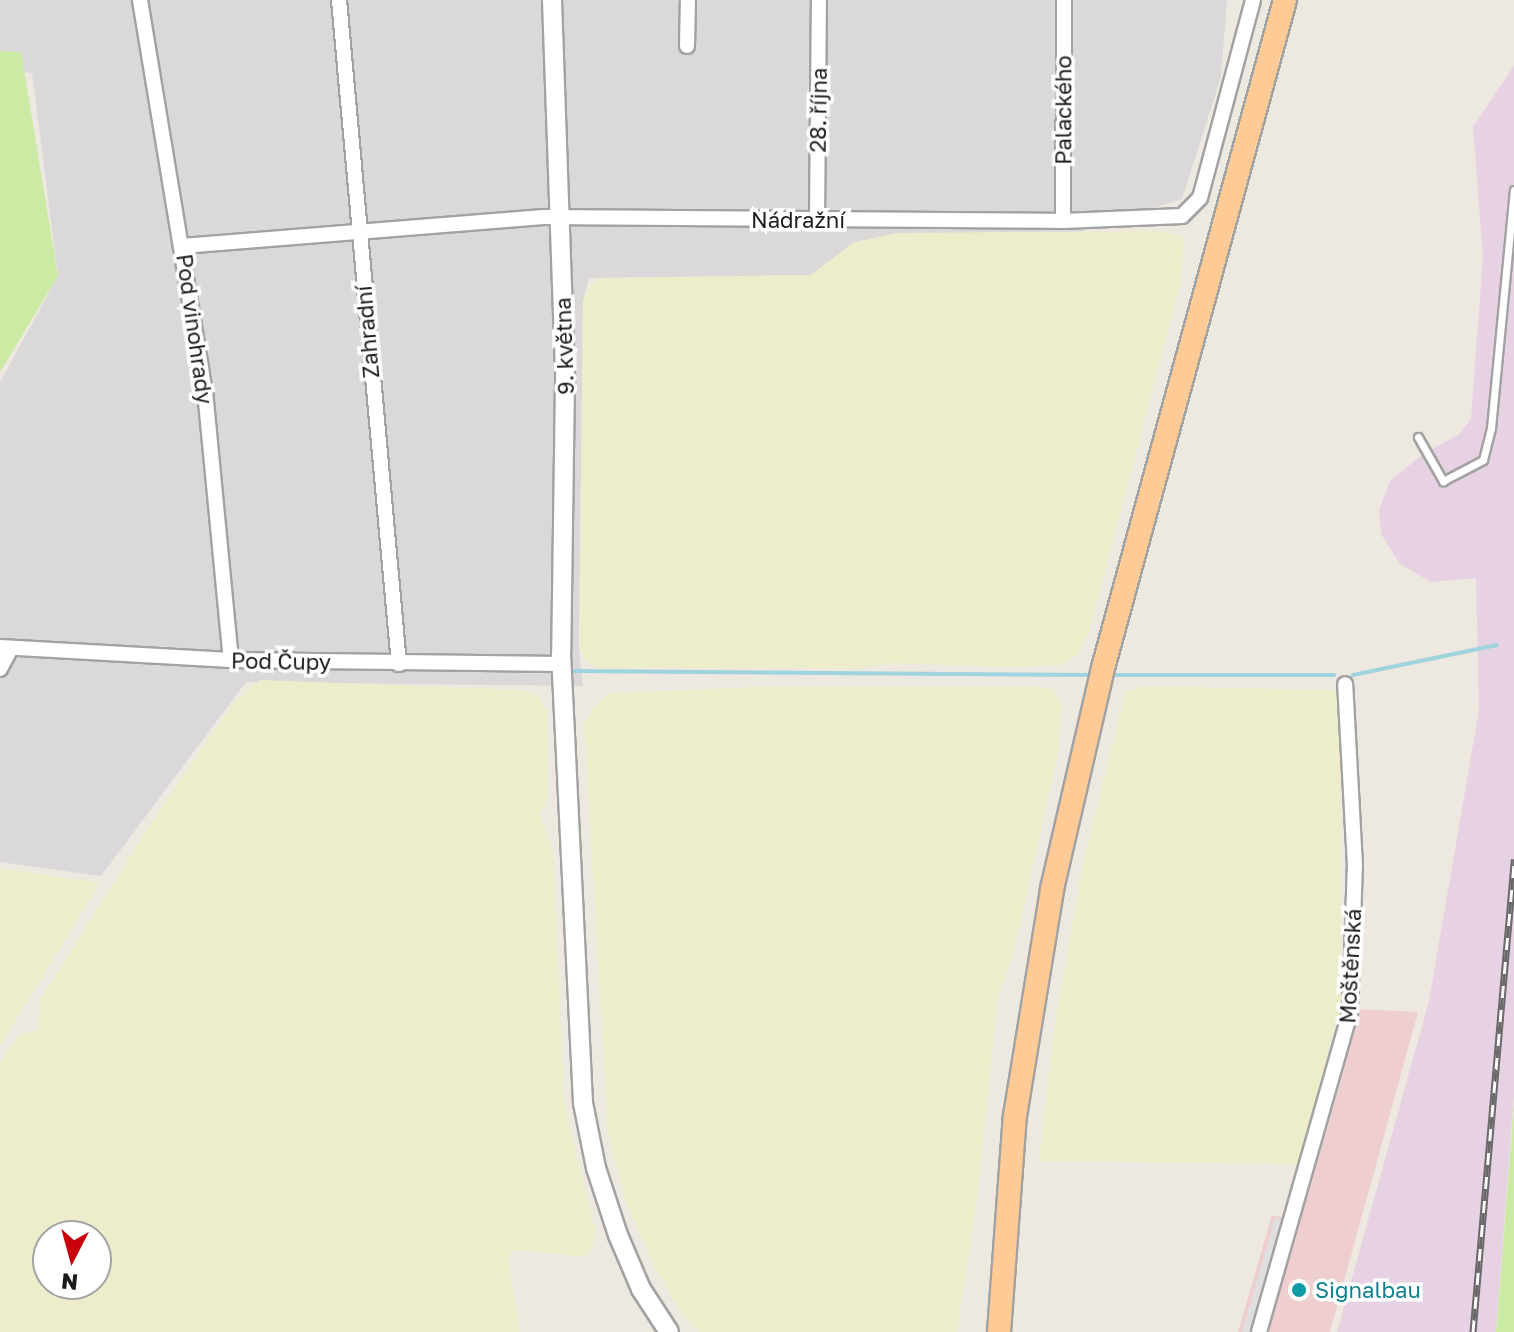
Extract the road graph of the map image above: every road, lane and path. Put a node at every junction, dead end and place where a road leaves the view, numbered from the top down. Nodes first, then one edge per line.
1 (140, 0) edge
2 (339, 0) edge
3 (552, 0) edge
4 (688, 0) edge
5 (819, 0) edge
6 (1064, 0) edge
7 (1253, 0) edge
8 (1285, 0) edge
9 (687, 46) dead end
10 (1514, 190) edge
11 (559, 216) junction
12 (817, 220) junction
13 (1063, 221) junction
14 (358, 231) junction
15 (183, 246) junction
16 (1418, 437) dead end
17 (5, 647) edge
18 (231, 660) junction
19 (399, 664) junction
20 (561, 664) junction
21 (0, 669) edge
22 (1345, 684) dead end
23 (669, 1332) edge
24 (999, 1332) edge
25 (1259, 1332) edge

1 - 15 street, Pod vinohrady
2 - 14 street, Zahradní
3 - 11 street, 9. května
4 - 9 street
5 - 12 street, 28. října
6 - 13 street, Palackého
7 - 13 street, Nádražní
8 - 24 main road
10 - 16 lane
11 - 12 street, Nádražní
11 - 14 street, Nádražní
11 - 20 street, 9. května
12 - 13 street, Nádražní
14 - 15 street, Nádražní
14 - 19 street, Zahradní
15 - 18 street, Pod vinohrady
17 - 18 street, Pod Čupy
17 - 21 street
18 - 19 street, Pod Čupy
19 - 20 street, Pod Čupy
20 - 23 street, 9. května
22 - 25 street, Moštěnská

